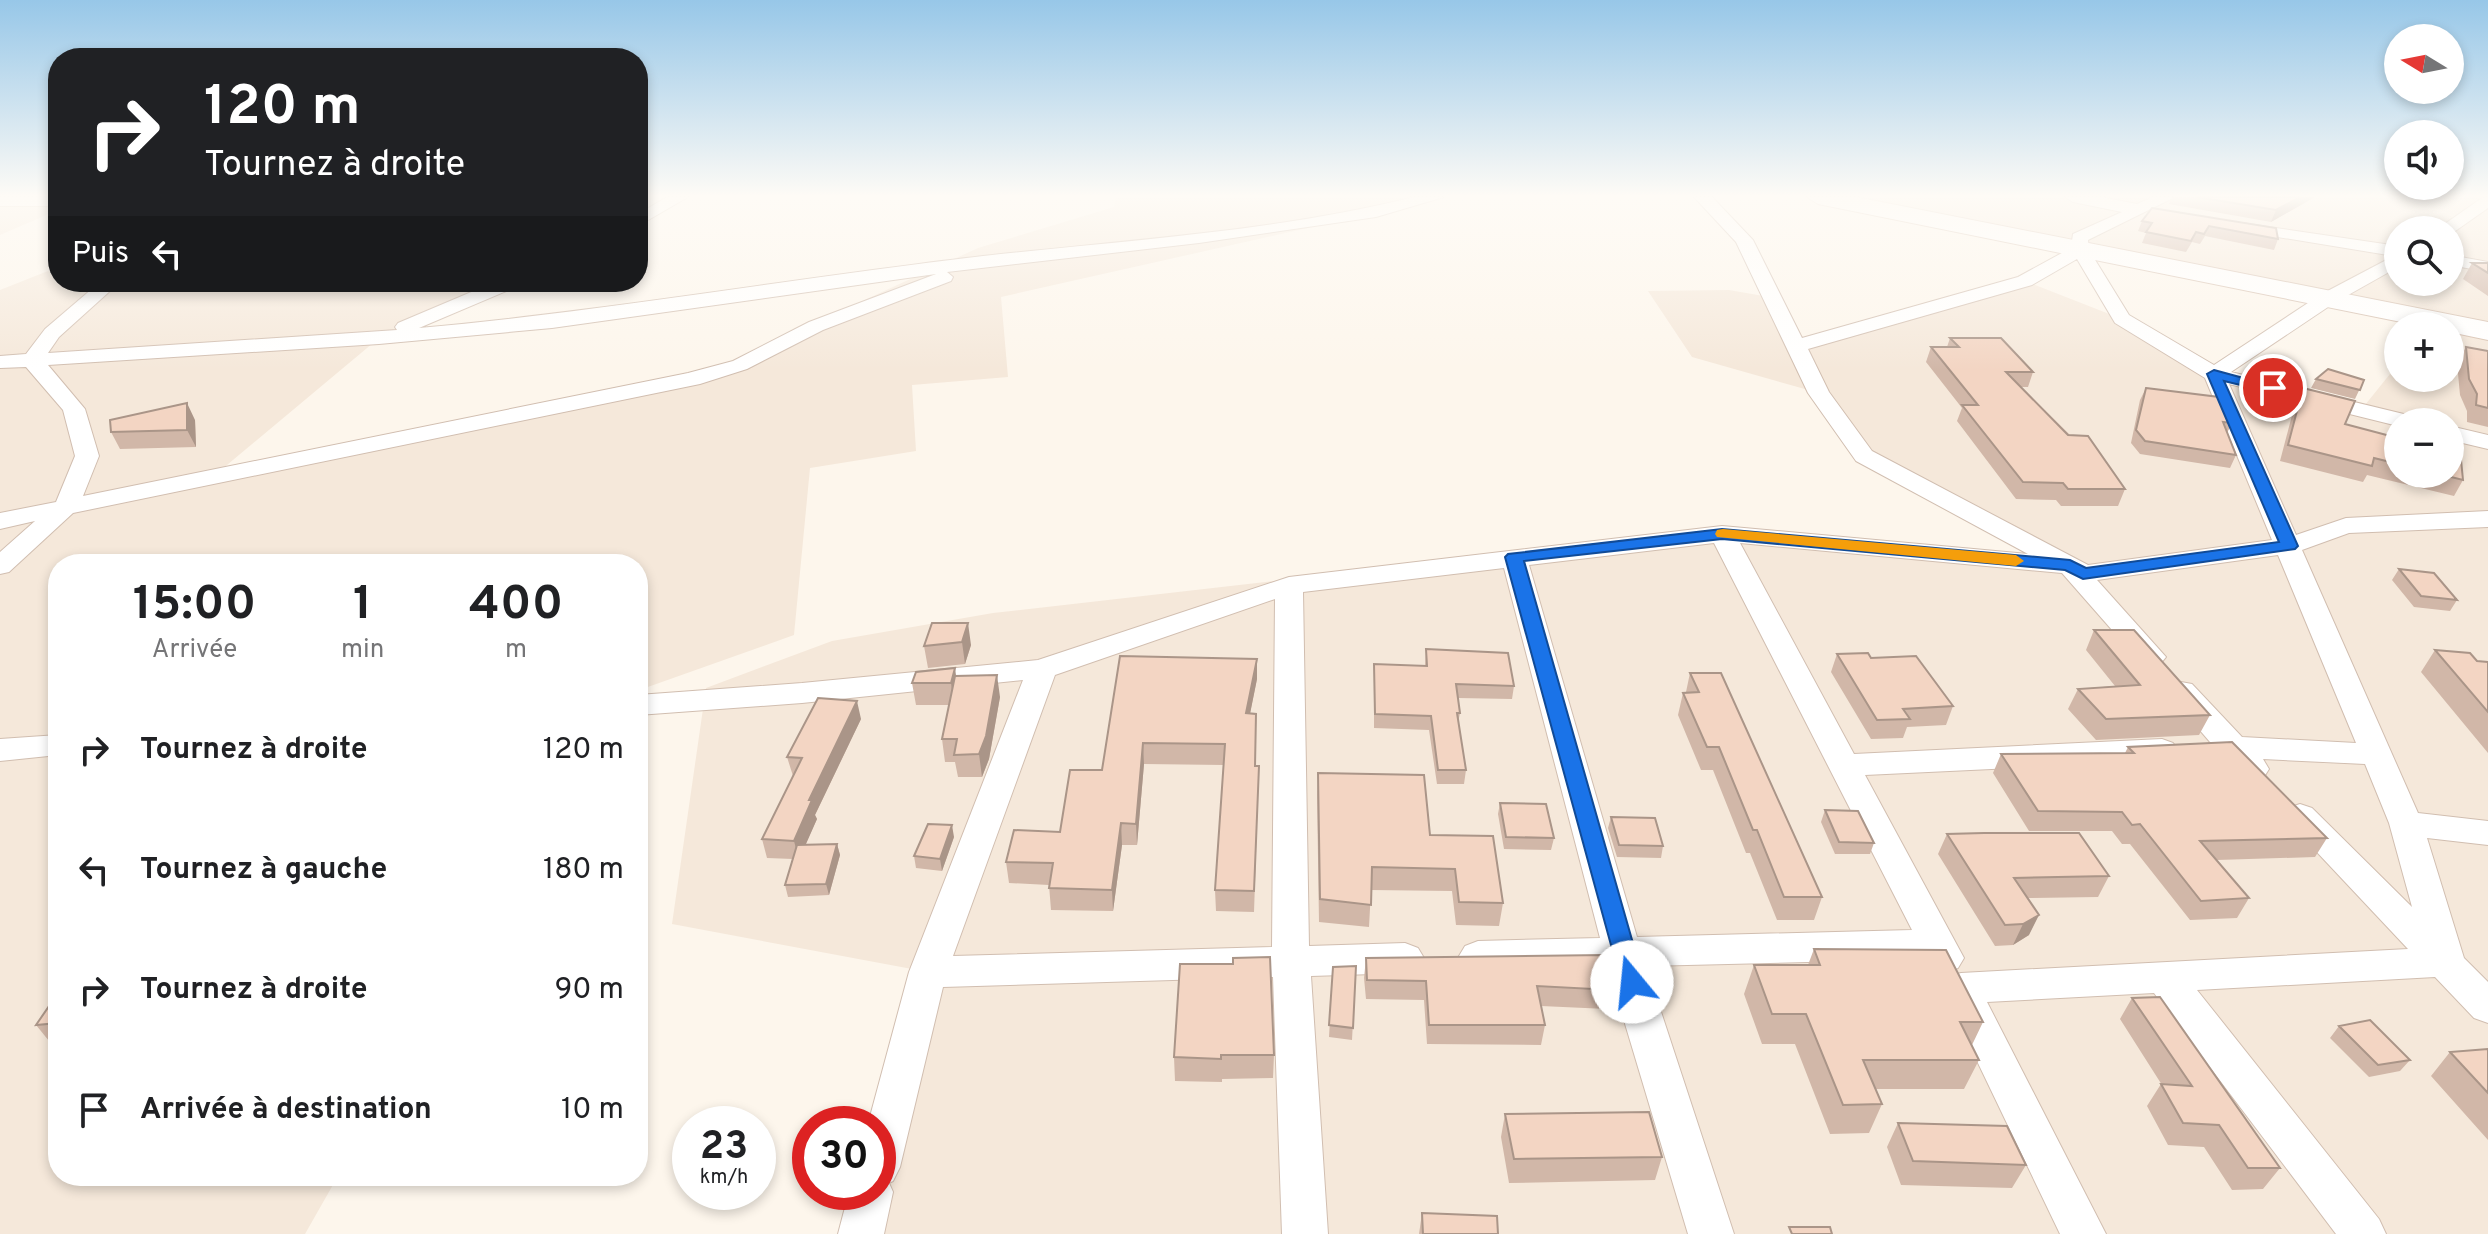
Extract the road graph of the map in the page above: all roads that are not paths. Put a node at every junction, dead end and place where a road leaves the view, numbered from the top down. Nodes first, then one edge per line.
1 (1047, 255) edge
2 (1751, 255) edge
3 (2072, 255) edge
4 (2083, 255) edge
5 (2103, 255) edge
6 (980, 262) junction
7 (2464, 263) edge
8 (2488, 267) edge
9 (2384, 268) edge
10 (99, 292) edge
11 (487, 292) edge
12 (2327, 299) junction
13 (2488, 331) edge
14 (379, 338) junction
15 (1797, 346) junction
16 (32, 360) junction
17 (0, 362) edge
18 (2214, 374) junction
19 (2384, 416) edge
20 (2464, 436) edge
21 (2488, 442) edge
22 (67, 506) junction
23 (2488, 519) edge
24 (0, 521) edge
25 (1722, 534) junction
26 (2289, 546) junction
27 (1514, 557) junction
28 (0, 566) edge
29 (2070, 566) junction
30 (1289, 585) junction
31 (1042, 669) junction
32 (648, 704) edge
33 (48, 746) edge
34 (2205, 748) junction
35 (0, 750) edge
36 (2374, 754) junction
37 (1843, 765) junction
38 (2406, 823) junction
39 (2488, 833) edge
40 (1937, 944) junction
41 (1623, 954) junction
42 (1291, 960) junction
43 (2446, 962) junction
44 (928, 972) junction
45 (2163, 976) junction
46 (1961, 988) junction
47 (2488, 1007) edge
48 (894, 1106) edge
49 (867, 1210) edge
50 (861, 1234) edge
51 (1305, 1234) edge
52 (1711, 1234) edge
53 (2083, 1234) edge
54 (2363, 1234) edge

1 - 6 street
2 - 15 street
3 - 15 street
4 - 18 street
5 - 12 street
6 - 14 street
6 - 22 street
7 - 8 street
9 - 12 street
10 - 16 street
11 - 14 street
12 - 13 street
12 - 18 street
14 - 16 street
15 - 29 street
16 - 17 street
16 - 22 street
18 - 19 street
18 - 26 street
20 - 21 street
22 - 24 street
22 - 28 street
23 - 26 street
25 - 27 street
25 - 29 street
25 - 37 street
26 - 29 street
26 - 36 street
27 - 30 street
27 - 41 street
29 - 34 street
30 - 31 street
30 - 42 street
31 - 32 street
31 - 44 street
33 - 35 street
34 - 36 street
34 - 37 street
34 - 43 street
36 - 38 street
37 - 40 street
38 - 39 street
38 - 43 street
40 - 41 street
40 - 46 street
41 - 42 street
41 - 52 street
42 - 44 street
42 - 51 street
43 - 45 street
43 - 47 street
44 - 48 street
45 - 46 street
45 - 54 street
46 - 53 street
49 - 50 street

